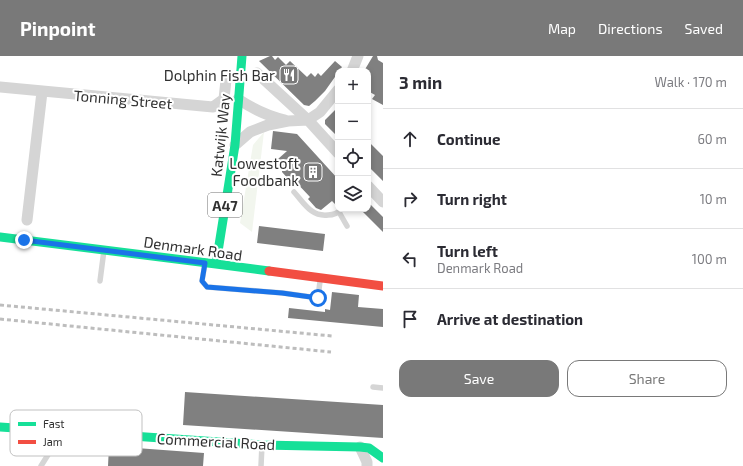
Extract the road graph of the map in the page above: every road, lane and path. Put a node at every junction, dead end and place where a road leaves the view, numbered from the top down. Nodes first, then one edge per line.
1 (242, 56) edge
2 (358, 56) edge
3 (353, 68) edge
4 (257, 73) dead end
5 (226, 80) dead end
6 (0, 87) edge
7 (42, 92) junction
8 (335, 94) edge
9 (238, 99) junction
10 (308, 120) junction
11 (288, 121) junction
12 (235, 145) junction
13 (335, 150) edge
14 (371, 189) edge
15 (294, 192) dead end
16 (383, 202) edge
17 (338, 212) edge
18 (341, 212) edge
19 (27, 220) dead end
20 (347, 226) dead end
21 (0, 237) edge
22 (104, 250) junction
23 (205, 263) junction
24 (216, 264) junction
25 (321, 279) junction
26 (100, 281) dead end
27 (383, 286) edge
28 (373, 387) dead end
29 (383, 388) edge
30 (0, 427) edge
31 (10, 428) edge
32 (142, 437) edge
33 (262, 445) junction
34 (360, 447) junction
35 (48, 456) edge
36 (383, 458) edge
37 (42, 466) edge
38 (261, 466) edge
39 (367, 466) edge

1 - 9 main road, Katwijk Way / A47
2 - 3 street
4 - 10 street
5 - 7 street, Tonning Street
6 - 7 street, Tonning Street
7 - 19 street
8 - 10 street
9 - 11 street
9 - 12 main road, Katwijk Way / A47
10 - 11 street
10 - 13 street
11 - 12 street
12 - 24 main road, Katwijk Way / A47
14 - 16 street
15 - 17 lane
18 - 20 lane
21 - 22 main road, Denmark Road
22 - 23 main road, Denmark Road
22 - 26 lane
23 - 24 main road, Denmark Road
23 - 25 lane
24 - 25 main road, Denmark Road
25 - 27 main road, Denmark Road
28 - 29 lane
30 - 31 main road, Commercial Road
32 - 33 main road, Commercial Road
33 - 34 main road, Commercial Road
33 - 38 lane
34 - 36 main road, Commercial Road
34 - 39 street
35 - 37 lane

